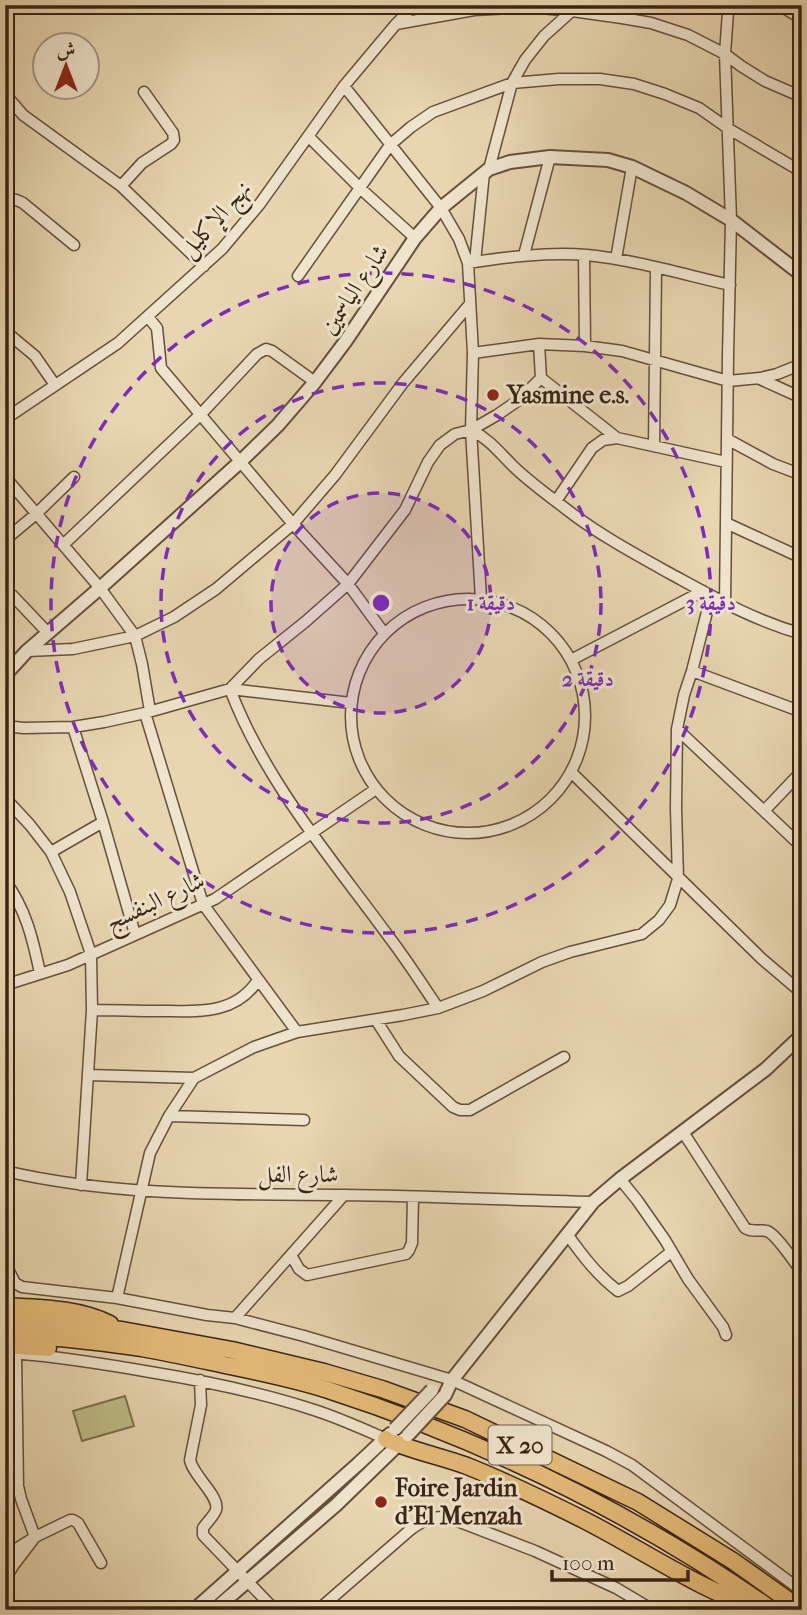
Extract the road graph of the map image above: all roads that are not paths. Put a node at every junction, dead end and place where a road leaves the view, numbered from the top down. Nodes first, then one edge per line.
1 (415, 5) edge
2 (730, 5) edge
3 (779, 5) edge
4 (575, 8) edge
5 (802, 19) edge
6 (396, 24) junction
7 (725, 54) junction
8 (512, 83) junction
9 (344, 86) junction
10 (144, 92) dead end
11 (5, 94) edge
12 (802, 97) edge
13 (729, 129) junction
14 (309, 137) junction
15 (390, 145) junction
16 (550, 157) junction
17 (632, 167) junction
18 (487, 171) junction
19 (802, 172) edge
20 (121, 186) junction
21 (360, 189) junction
22 (5, 201) edge
23 (440, 208) junction
24 (731, 220) junction
25 (415, 238) junction
26 (74, 245) dead end
27 (524, 255) junction
28 (584, 255) junction
29 (617, 259) junction
30 (471, 263) junction
31 (204, 266) junction
32 (656, 268) junction
33 (802, 275) edge
34 (298, 276) dead end
35 (730, 285) junction
36 (470, 304) junction
37 (148, 317) junction
38 (5, 331) edge
39 (539, 344) junction
40 (585, 346) junction
41 (473, 353) junction
42 (656, 360) junction
43 (802, 364) edge
44 (541, 378) junction
45 (760, 378) junction
46 (728, 381) junction
47 (315, 382) junction
48 (55, 385) junction
49 (802, 398) edge
50 (201, 414) junction
51 (5, 419) edge
52 (471, 430) junction
53 (617, 438) junction
54 (727, 439) junction
55 (654, 446) junction
56 (240, 462) junction
57 (726, 462) junction
58 (802, 475) edge
59 (5, 477) edge
60 (74, 477) dead end
61 (556, 501) junction
62 (36, 514) junction
63 (726, 523) junction
64 (293, 524) junction
65 (5, 540) edge
66 (63, 545) junction
67 (802, 558) edge
68 (348, 583) junction
69 (100, 588) junction
70 (707, 594) junction
71 (12, 595) dead end
72 (481, 599) junction
73 (725, 605) junction
74 (48, 633) junction
75 (384, 633) junction
76 (802, 635) edge
77 (135, 636) junction
78 (27, 651) junction
79 (571, 660) junction
80 (692, 671) junction
81 (5, 675) edge
82 (230, 689) junction
83 (351, 703) junction
84 (147, 712) junction
85 (802, 712) edge
86 (5, 726) edge
87 (73, 727) junction
88 (677, 729) junction
89 (802, 771) edge
90 (570, 772) junction
91 (376, 789) junction
92 (5, 798) edge
93 (764, 811) junction
94 (103, 822) junction
95 (312, 833) junction
96 (802, 847) edge
97 (51, 852) junction
98 (678, 879) junction
99 (5, 881) edge
100 (203, 904) junction
101 (135, 934) junction
102 (91, 954) junction
103 (40, 973) junction
104 (258, 980) junction
105 (5, 985) edge
106 (802, 993) edge
107 (438, 1008) junction
108 (92, 1010) junction
109 (376, 1020) junction
110 (297, 1032) junction
111 (802, 1035) edge
112 (564, 1057) dead end
113 (88, 1075) junction
114 (194, 1078) junction
115 (169, 1116) junction
116 (304, 1119) dead end
117 (684, 1132) junction
118 (5, 1171) edge
119 (620, 1179) junction
120 (81, 1185) junction
121 (141, 1191) junction
122 (344, 1195) junction
123 (413, 1197) junction
124 (593, 1202) junction
125 (567, 1234) junction
126 (671, 1252) junction
127 (291, 1255) junction
128 (5, 1263) edge
129 (802, 1272) edge
130 (5, 1296) edge
131 (117, 1298) junction
132 (5, 1306) edge
133 (35, 1308) junction
134 (234, 1318) junction
135 (5, 1319) edge
136 (122, 1330) junction
137 (5, 1333) edge
138 (726, 1335) dead end
139 (9, 1350) edge
140 (247, 1370) junction
141 (200, 1380) junction
142 (452, 1380) junction
143 (397, 1437) junction
144 (35, 1537) junction
145 (5, 1556) edge
146 (101, 1563) dead end
147 (237, 1570) junction
148 (5, 1580) edge
149 (246, 1581) junction
150 (802, 1591) edge
151 (637, 1606) edge
152 (194, 1610) edge
153 (214, 1610) edge
154 (275, 1610) edge
155 (318, 1610) edge
156 (653, 1610) edge
157 (761, 1610) edge
158 (772, 1610) edge
159 (802, 1610) edge

1 - 6 street, نهج الإكليل
2 - 7 street
3 - 5 street
4 - 6 street
4 - 7 street
4 - 8 street
6 - 9 street, نهج الإكليل
7 - 12 street
7 - 13 street
8 - 13 street
8 - 15 street
8 - 18 street
9 - 14 street, نهج الإكليل
9 - 15 street
10 - 20 street
11 - 20 street
13 - 19 street
13 - 24 street
14 - 21 street
14 - 31 street, نهج الإكليل
15 - 21 street
15 - 23 street
16 - 17 street, شارع الياسمين
16 - 18 street, شارع الياسمين
16 - 27 street
17 - 24 street, شارع الياسمين
17 - 29 street
18 - 23 street, شارع الياسمين
18 - 30 street
20 - 31 street
21 - 25 street
21 - 34 street
22 - 26 street
23 - 25 street, شارع الياسمين
23 - 30 street
24 - 33 street, شارع الياسمين
24 - 35 street
25 - 47 street, شارع الياسمين
27 - 28 street
27 - 30 street
28 - 29 street
28 - 40 street
29 - 32 street
30 - 36 street
31 - 37 street, نهج الإكليل
32 - 35 street
32 - 42 street
35 - 46 street
36 - 41 street
36 - 64 street
37 - 48 street, نهج الإكليل
37 - 50 street
38 - 48 street
39 - 40 street
39 - 41 street
39 - 44 street
40 - 42 street
41 - 52 street
42 - 46 street
42 - 55 street
43 - 45 street
44 - 52 street
44 - 53 street
45 - 46 street
45 - 49 street
46 - 54 street
47 - 50 street
47 - 56 street, شارع الياسمين
48 - 51 street, نهج الإكليل
50 - 56 street
50 - 66 street
52 - 61 street
52 - 68 street
52 - 72 street
53 - 55 street
53 - 61 street
54 - 57 street
54 - 58 street
55 - 57 street
56 - 64 street
56 - 69 street, شارع الياسمين
57 - 63 street
59 - 62 street
60 - 62 street
61 - 70 street
62 - 65 street
62 - 66 street
63 - 67 street
63 - 73 street
64 - 68 street
64 - 77 street
66 - 69 street
68 - 75 street
68 - 82 street
69 - 74 street, شارع الياسمين
69 - 77 street
70 - 73 street
70 - 79 street
70 - 80 street
71 - 74 street
72 - 75 street
72 - 79 street
73 - 76 street
74 - 78 street, شارع الياسمين
75 - 83 street
77 - 78 street
77 - 84 street
78 - 81 street, شارع الياسمين
79 - 90 street
80 - 85 street
80 - 88 street
82 - 83 street
82 - 84 street
82 - 95 street
83 - 91 street
84 - 87 street
84 - 100 street
86 - 87 street
87 - 94 street
88 - 93 street
88 - 98 street
89 - 93 street
90 - 91 street
90 - 98 street
91 - 95 street, شارع البنفسج
92 - 97 street
93 - 96 street
94 - 97 street
94 - 101 street
95 - 100 street, شارع البنفسج
95 - 107 street
97 - 102 street
98 - 106 street
98 - 107 street
99 - 103 street
100 - 101 street, شارع البنفسج
100 - 104 street
101 - 102 street, شارع البنفسج
102 - 103 street, شارع البنفسج
102 - 108 street
103 - 105 street, شارع البنفسج
104 - 108 street
104 - 110 street
107 - 109 street
108 - 113 street
109 - 110 street
109 - 112 street
110 - 114 street
111 - 117 street
113 - 114 street
113 - 120 street
114 - 115 street
115 - 116 street
115 - 121 street
117 - 119 street
117 - 129 street
118 - 120 street, شارع الفل
119 - 124 street
119 - 126 street
120 - 121 street, شارع الفل
121 - 122 street, شارع الفل
121 - 131 street
122 - 123 street, شارع الفل
122 - 127 street
123 - 124 street, شارع الفل
123 - 127 street
124 - 125 street
125 - 126 street
125 - 142 street
126 - 138 street
127 - 134 street
128 - 131 street
130 - 133 highway
131 - 134 street
132 - 133 highway
133 - 136 highway
134 - 142 street
135 - 136 highway, X 20
136 - 159 highway, X 20
137 - 140 highway, X 20
139 - 140 highway
139 - 141 street
139 - 144 street
140 - 158 highway, X 20
141 - 143 street
141 - 147 street
142 - 143 street, bridge
142 - 143 street, bridge
142 - 150 street
143 - 147 street
143 - 149 street
143 - 157 highway
144 - 145 street
144 - 146 street
144 - 148 street
147 - 149 street
147 - 152 street
149 - 153 street
149 - 154 street
151 - 155 street
151 - 156 street

